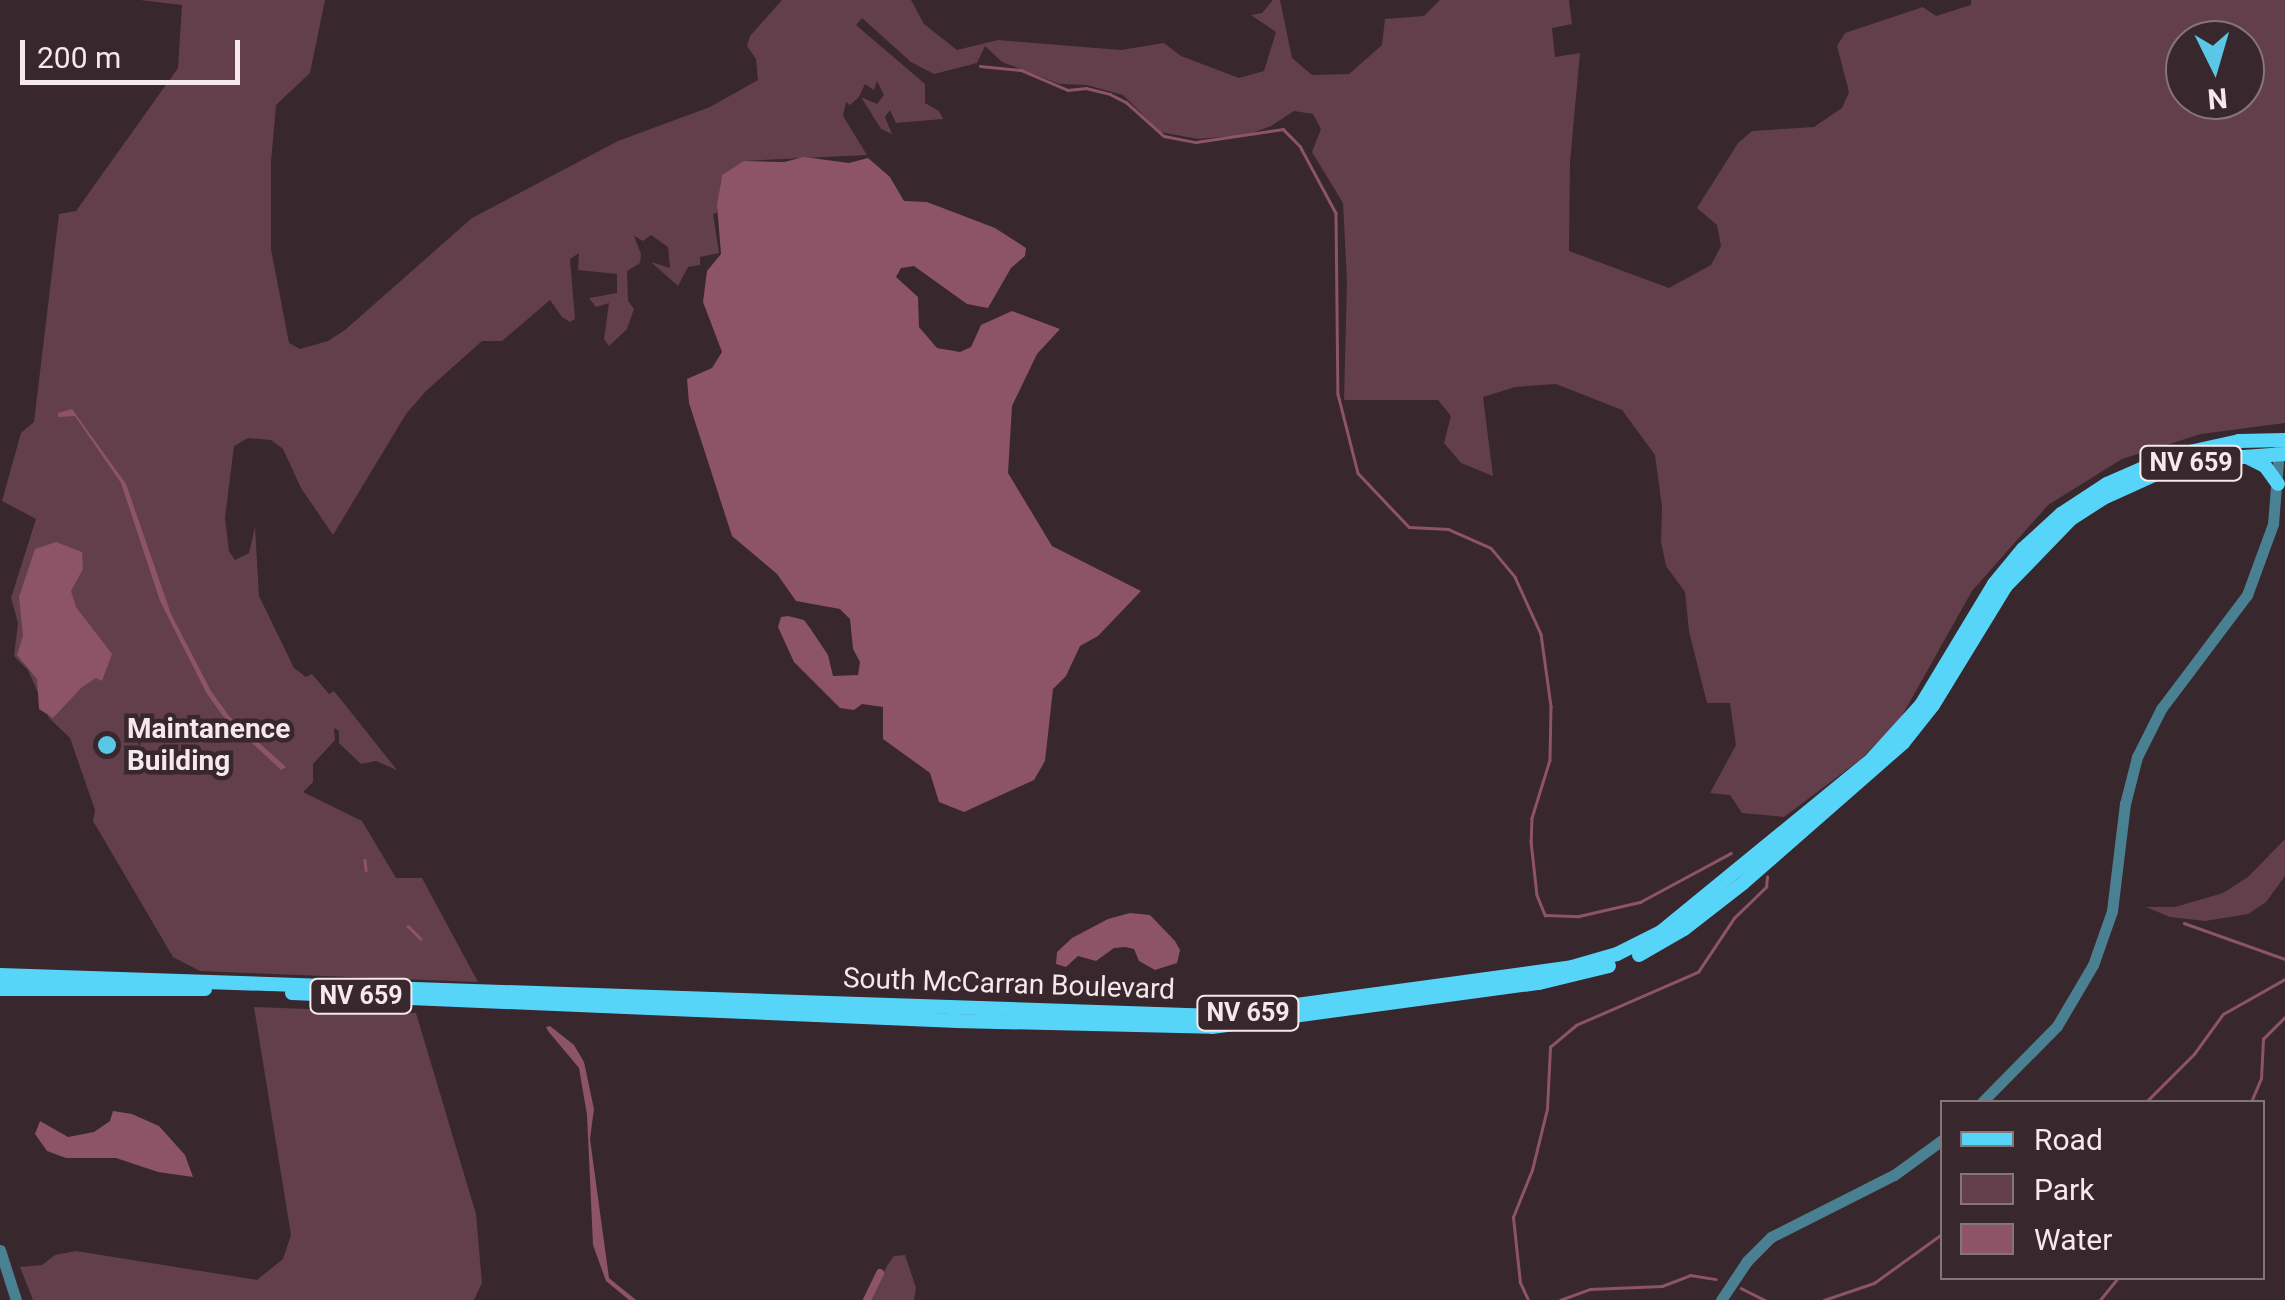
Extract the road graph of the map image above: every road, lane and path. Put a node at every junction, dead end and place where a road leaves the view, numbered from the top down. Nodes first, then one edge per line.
1 (2282, 447) edge
2 (2242, 456) junction
3 (2285, 470) edge
4 (2278, 484) junction
5 (1758, 852) junction
6 (1743, 883) junction
7 (0, 975) edge
8 (0, 989) edge
9 (1984, 1100) edge
10 (1940, 1141) edge
11 (0, 1250) edge
12 (16, 1300) edge
13 (1721, 1300) edge

1 - 2 main road, South McCarran Boulevard / NV 659
1 - 4 street
1 - 5 main road, South McCarran Boulevard / NV 659
2 - 4 main road
2 - 6 main road, South McCarran Boulevard / NV 659
3 - 4 main road
4 - 9 street
5 - 6 main road
5 - 7 main road, South McCarran Boulevard / NV 659
6 - 8 main road, South McCarran Boulevard / NV 659
10 - 13 street
11 - 12 street

